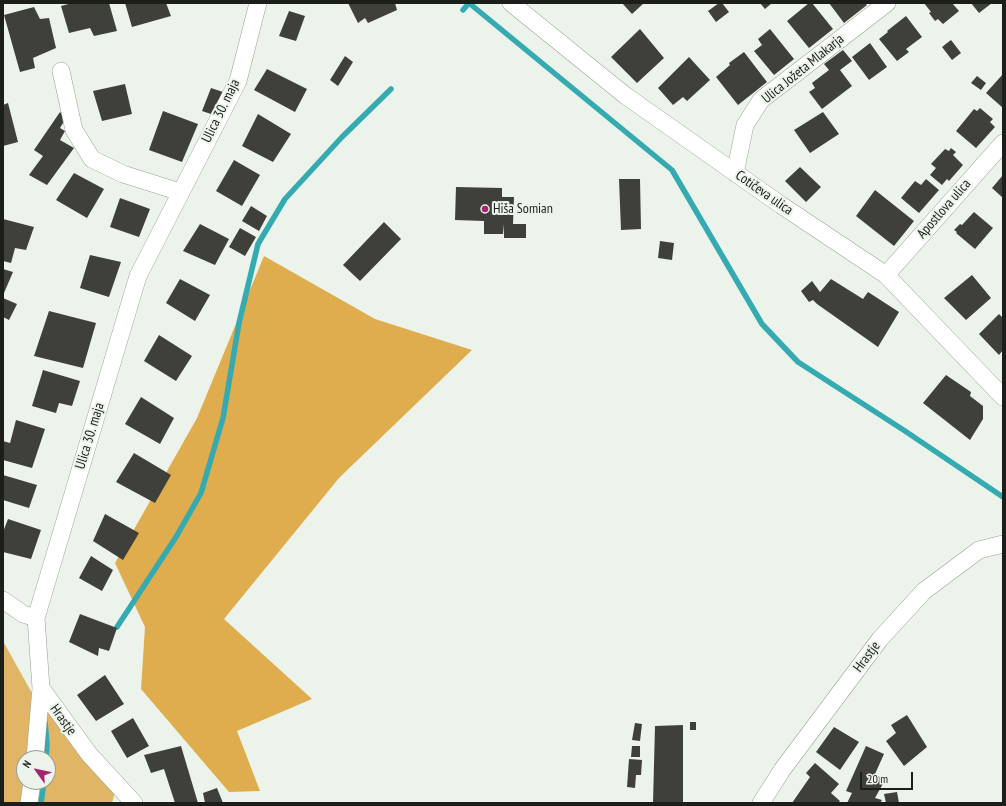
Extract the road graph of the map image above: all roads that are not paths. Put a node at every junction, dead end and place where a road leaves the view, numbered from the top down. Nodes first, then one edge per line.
1 (258, 3) edge
2 (511, 3) edge
3 (887, 3) edge
4 (60, 71) dead end
5 (1003, 143) edge
6 (735, 172) junction
7 (180, 192) junction
8 (886, 275) junction
9 (1003, 397) edge
10 (1003, 544) edge
11 (3, 600) edge
12 (36, 618) junction
13 (40, 688) junction
14 (35, 750) edge
15 (31, 790) edge
16 (29, 803) edge
17 (134, 803) edge
18 (761, 803) edge

1 - 7 street, Ulica 30. maja
2 - 6 street, Cotičeva ulica
3 - 6 street, Ulica Jožeta Mlakarja
4 - 7 street
5 - 8 street, Apostlova ulica
6 - 8 street, Cotičeva ulica
7 - 12 street, Ulica 30. maja
8 - 9 street, Cotičeva ulica
10 - 18 street, Hrastje
11 - 12 street
12 - 13 street, Ulica 30. maja
13 - 14 street, Hrastje
13 - 17 street, Hrastje
15 - 16 street

